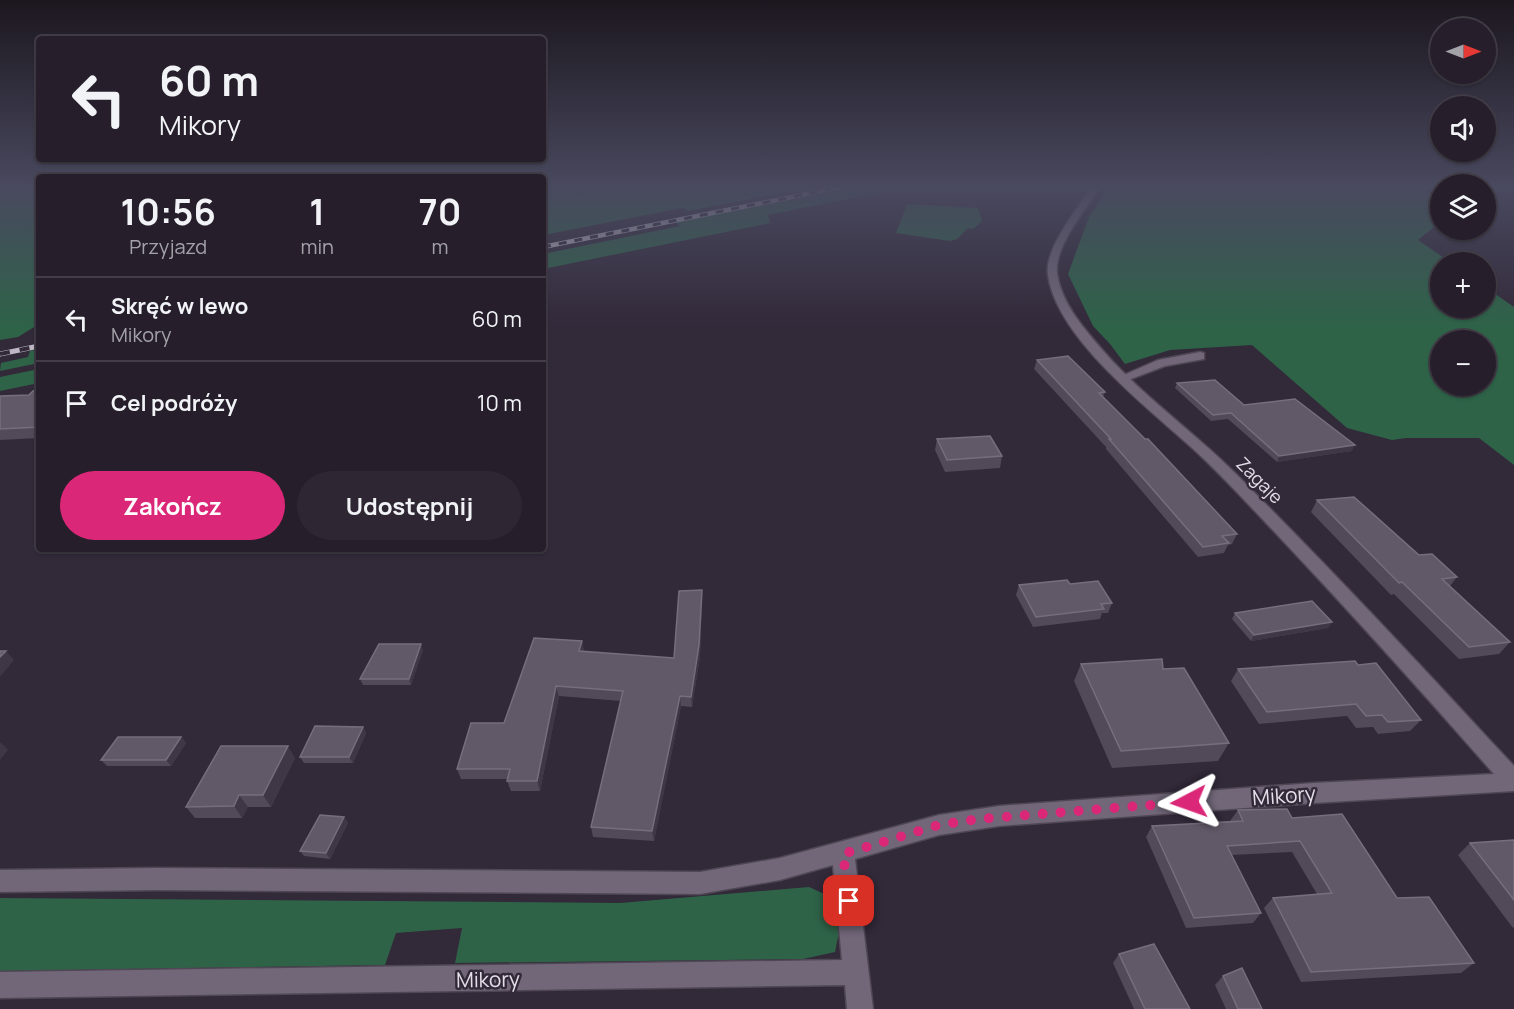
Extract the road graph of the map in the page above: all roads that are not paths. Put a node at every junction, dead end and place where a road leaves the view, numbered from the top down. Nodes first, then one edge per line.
1 (1066, 234) edge
2 (1200, 356) dead end
3 (1123, 378) junction
4 (1514, 781) edge
5 (843, 854) junction
6 (0, 881) edge
7 (857, 972) junction
8 (0, 985) edge
9 (861, 1009) edge

1 - 3 street, Zagaje
2 - 3 street
3 - 4 street, Zagaje
4 - 5 street, Mikory
5 - 6 street, Mikory
5 - 7 street
7 - 8 street, Mikory
7 - 9 street

